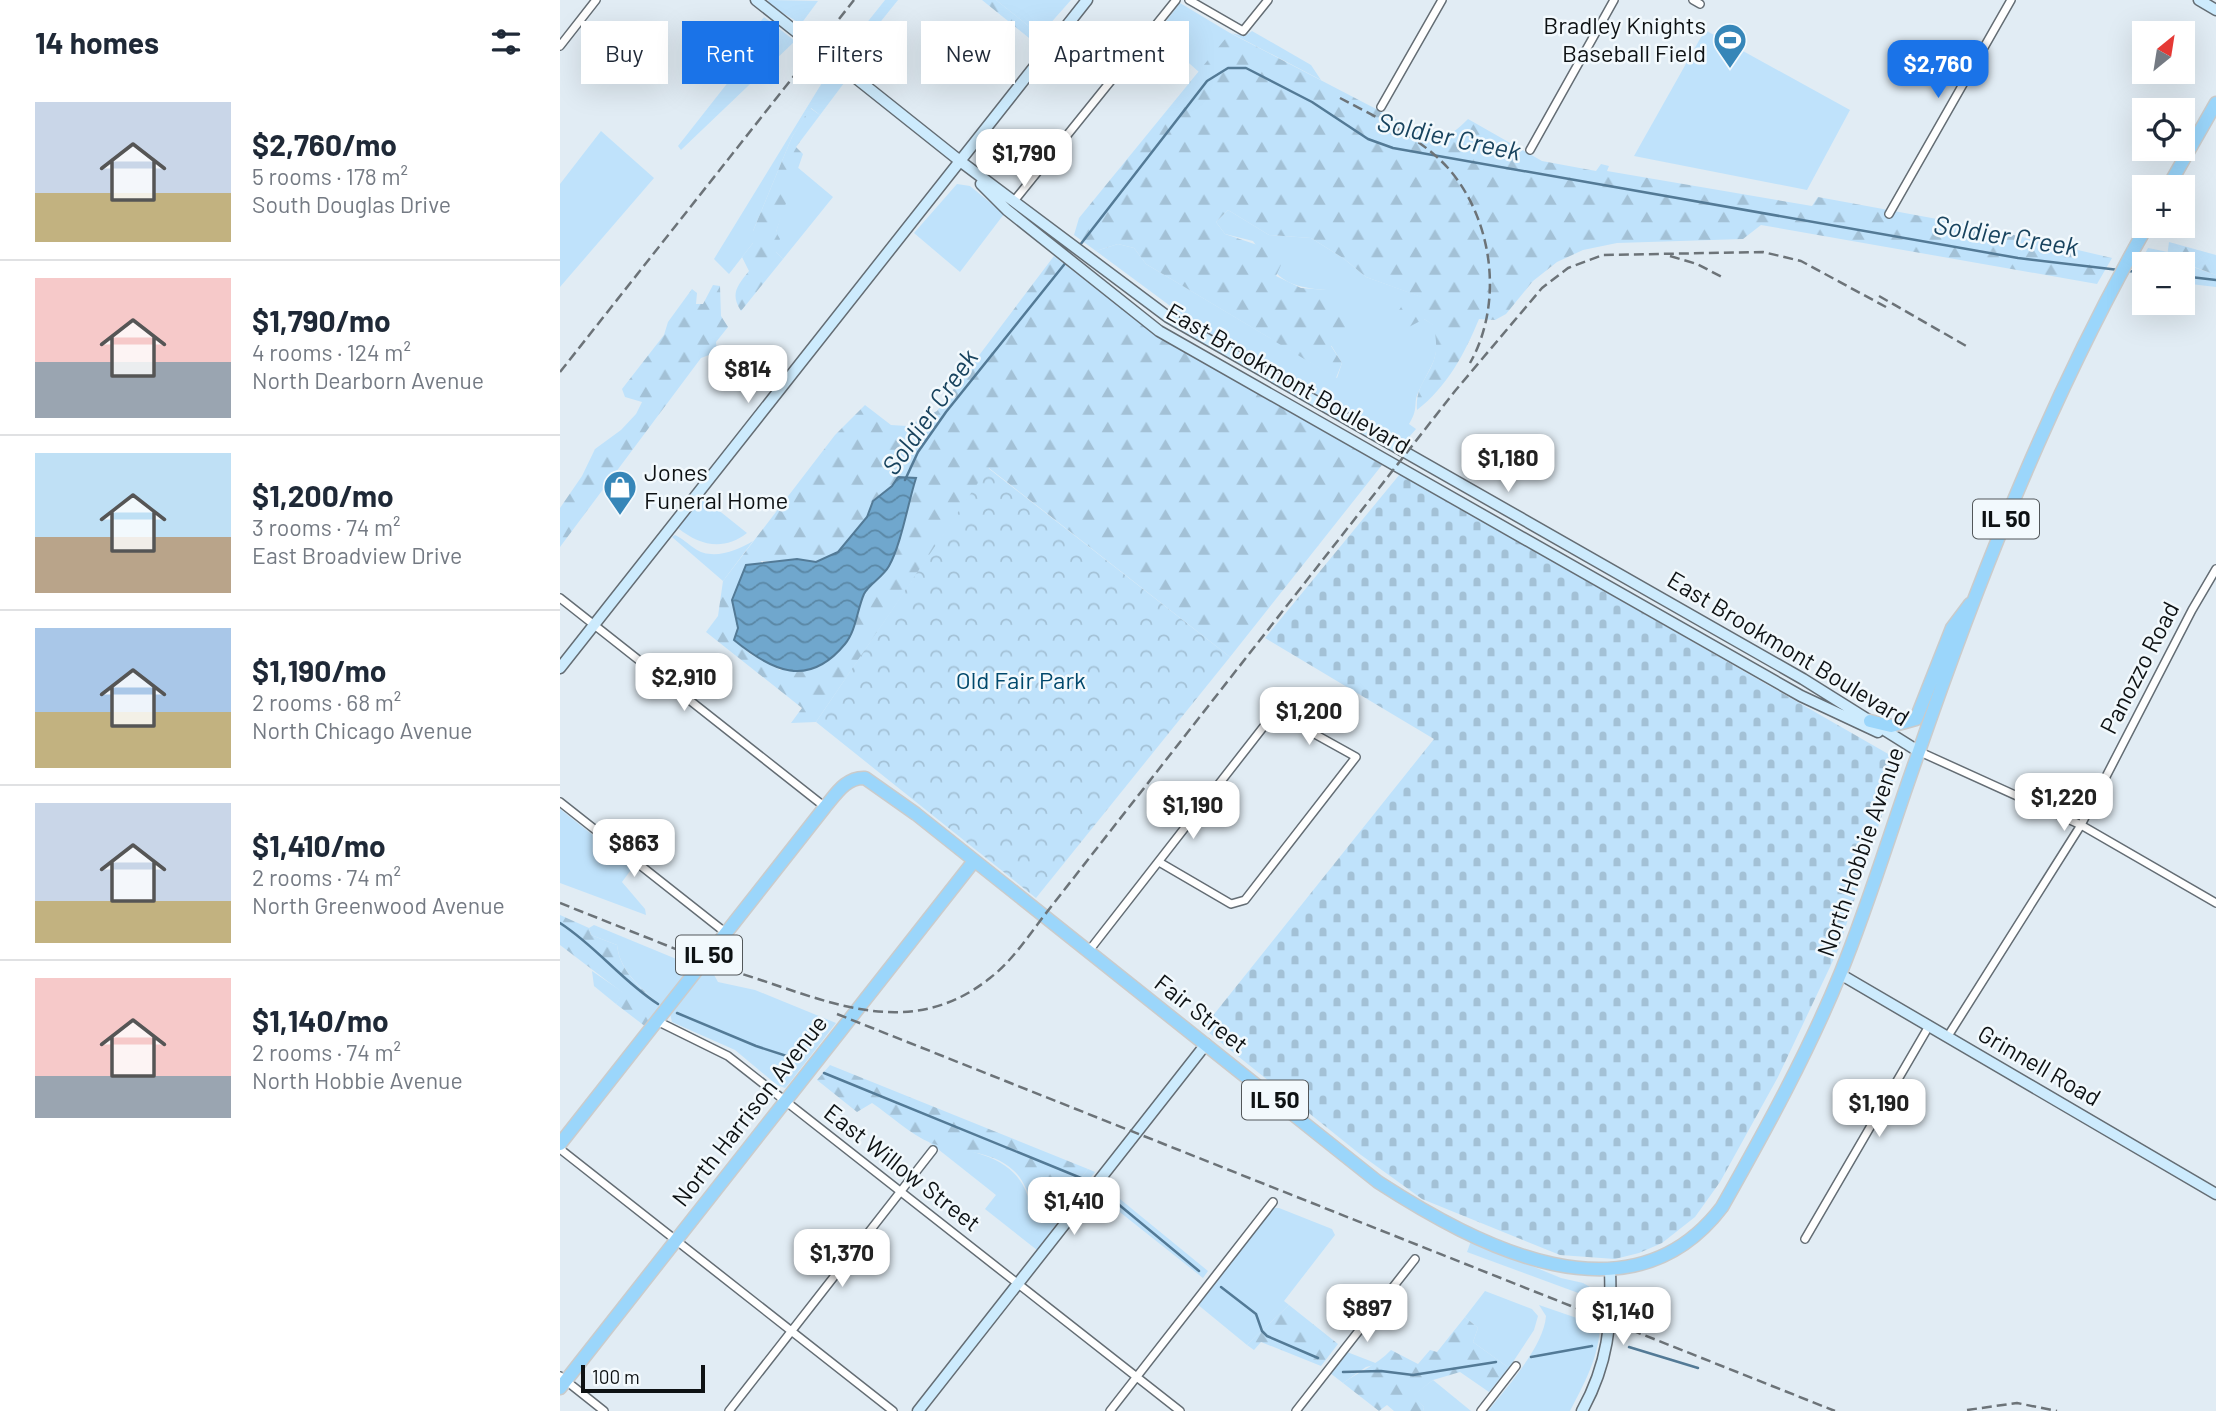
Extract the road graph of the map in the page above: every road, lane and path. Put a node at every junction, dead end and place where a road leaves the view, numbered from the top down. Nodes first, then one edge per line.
1 (596, 0) edge
2 (755, 0) edge
3 (1087, 0) edge
4 (1176, 0) edge
5 (1189, 0) edge
6 (1268, 0) edge
7 (1442, 0) edge
8 (1614, 0) edge
9 (2011, 0) edge
10 (2199, 0) edge
11 (2216, 10) edge
12 (793, 29) tunnel mouth
13 (560, 46) edge
14 (863, 84) edge
15 (2216, 103) edge
16 (1381, 107) dead end
17 (1530, 150) dead end
18 (960, 161) junction
19 (2175, 175) edge
20 (1014, 201) junction
21 (1889, 214) dead end
22 (2140, 238) edge
23 (2216, 569) edge
24 (1977, 595) junction
25 (560, 598) edge
26 (594, 625) junction
27 (560, 668) edge
28 (1870, 721) junction
29 (1919, 751) junction
30 (560, 802) edge
31 (825, 807) junction
32 (2081, 825) junction
33 (974, 861) junction
34 (1159, 862) junction
35 (2216, 903) edge
36 (726, 933) junction
37 (1087, 952) junction
38 (1840, 974) junction
39 (657, 1021) junction
40 (1929, 1026) junction
41 (1948, 1036) junction
42 (1206, 1044) junction
43 (786, 1101) junction
44 (560, 1147) edge
45 (933, 1150) dead end
46 (901, 1192) junction
47 (2216, 1194) edge
48 (1273, 1202) dead end
49 (1805, 1239) dead end
50 (676, 1240) junction
51 (1415, 1259) dead end
52 (1610, 1270) junction
53 (1018, 1284) junction
54 (792, 1331) junction
55 (1517, 1366) dead end
56 (1136, 1377) junction
57 (562, 1382) edge
58 (604, 1411) edge
59 (729, 1411) edge
60 (893, 1411) edge
61 (918, 1411) edge
62 (1110, 1411) edge
63 (1180, 1411) edge
64 (1296, 1411) edge
65 (1481, 1411) edge
66 (1582, 1411) edge

1 - 13 street
2 - 12 main road
3 - 18 main road
4 - 20 street
5 - 6 street
7 - 16 street
8 - 17 street
9 - 21 street
10 - 11 main road
14 - 18 main road, East Brookmont Boulevard
15 - 19 main road
18 - 20 main road, East Brookmont Boulevard
18 - 26 main road
18 - 29 main road, East Brookmont Boulevard
20 - 28 main road, East Brookmont Boulevard
22 - 24 main road, North Hobbie Avenue / IL 50
23 - 32 street, Panozzo Road
24 - 28 main road
24 - 29 main road, North Hobbie Avenue / IL 50
25 - 26 street
26 - 27 main road
26 - 31 street
28 - 29 main road, East Brookmont Boulevard
29 - 32 street, East Brookmont Boulevard
29 - 38 main road, North Hobbie Avenue / IL 50
30 - 36 street
31 - 33 main road, Fair Street / IL 50
31 - 36 main road, IL 50
32 - 35 street, East Brookmont Boulevard
32 - 41 street, Panozzo Road
33 - 37 main road, Fair Street / IL 50
33 - 43 main road, North Harrison Avenue
34 - 34 street
34 - 37 street
36 - 39 main road, IL 50
37 - 42 main road, Fair Street / IL 50
38 - 40 main road, Grinnell Road
38 - 52 main road, North Hobbie Avenue / IL 50
39 - 43 street, East Willow Street
39 - 44 main road, IL 50
40 - 41 main road, Grinnell Road
40 - 49 street
41 - 47 main road, Grinnell Road
42 - 52 main road, Fair Street / IL 50
42 - 53 main road
43 - 46 street, East Willow Street
43 - 50 main road, North Harrison Avenue
44 - 50 street
45 - 46 street
46 - 53 street, East Willow Street
46 - 54 street
48 - 56 street
50 - 54 street
50 - 57 main road, North Harrison Avenue
51 - 64 street
52 - 66 main road
53 - 56 street, East Willow Street
53 - 61 main road
54 - 59 street
54 - 60 street
55 - 65 street
56 - 62 street
56 - 63 street, East Willow Street
57 - 58 street

